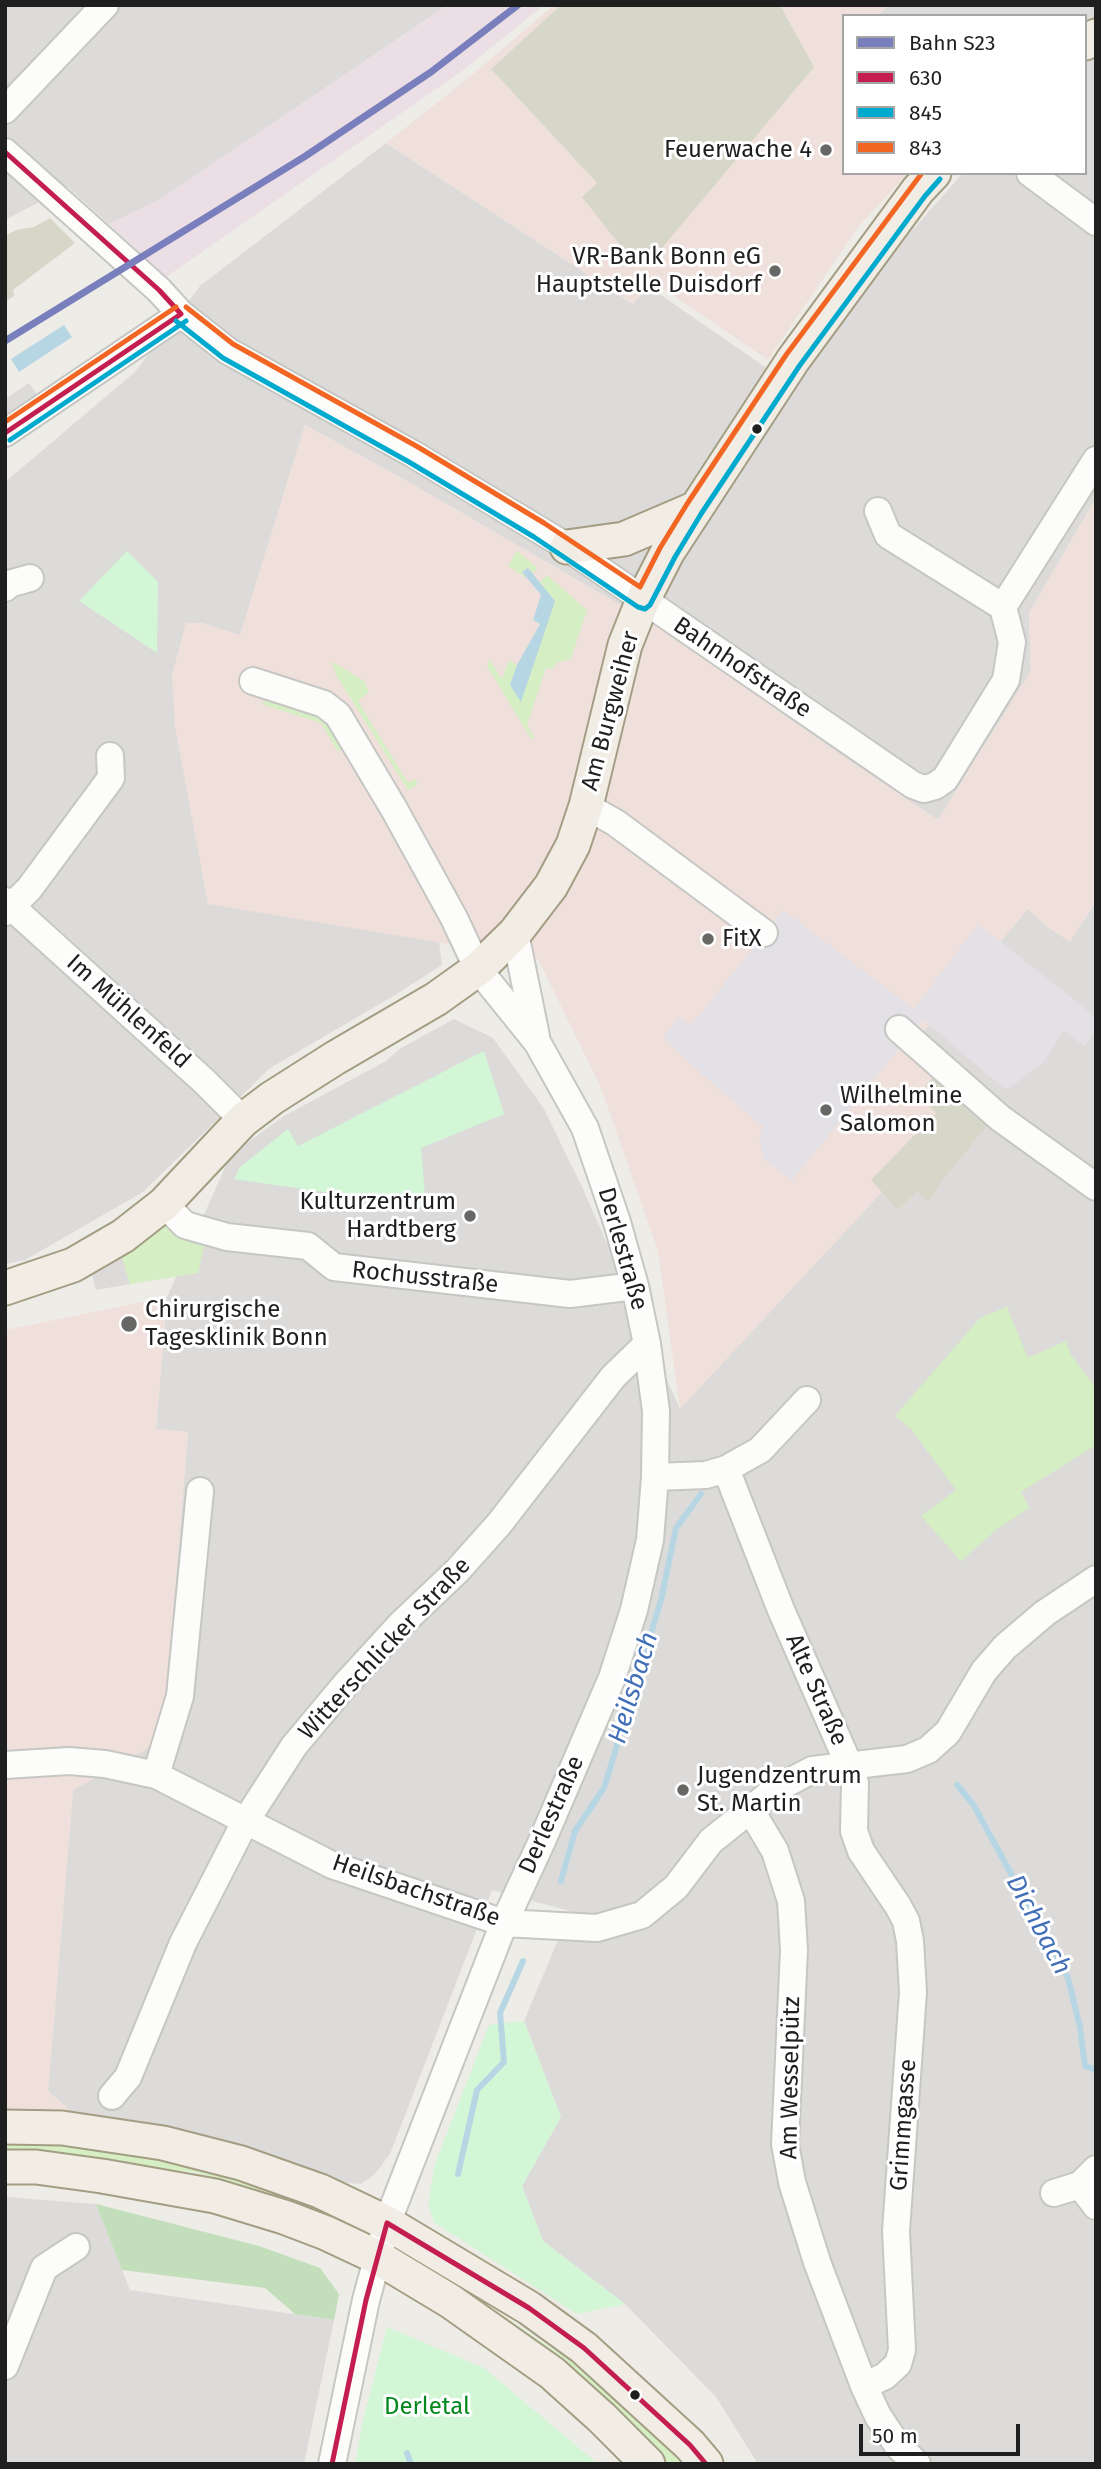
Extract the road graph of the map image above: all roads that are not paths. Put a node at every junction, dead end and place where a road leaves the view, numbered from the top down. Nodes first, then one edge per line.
1 (105, 5) edge
2 (5, 110) edge
3 (5, 152) edge
4 (932, 175) edge
5 (1033, 175) edge
6 (1096, 222) edge
7 (181, 314) junction
8 (5, 433) edge
9 (1096, 460) edge
10 (694, 509) junction
11 (878, 511) dead end
12 (567, 547) junction
13 (30, 578) dead end
14 (5, 588) edge
15 (643, 600) junction
16 (1003, 607) junction
17 (253, 681) dead end
18 (110, 756) dead end
19 (586, 806) junction
20 (7, 906) edge
21 (515, 933) junction
22 (764, 933) dead end
23 (478, 969) junction
24 (899, 1029) dead end
25 (537, 1042) junction
26 (243, 1120) junction
27 (1096, 1187) edge
28 (164, 1203) junction
29 (635, 1286) junction
30 (5, 1288) edge
31 (647, 1344) junction
32 (807, 1400) dead end
33 (726, 1469) junction
34 (655, 1478) junction
35 (200, 1491) dead end
36 (1096, 1579) edge
37 (5, 1765) edge
38 (849, 1765) junction
39 (156, 1775) junction
40 (750, 1809) junction
41 (245, 1822) junction
42 (504, 1923) junction
43 (112, 2095) dead end
44 (5, 2127) edge
45 (5, 2167) edge
46 (1088, 2177) edge
47 (1054, 2193) dead end
48 (1096, 2206) edge
49 (387, 2223) junction
50 (75, 2248) dead end
51 (377, 2257) junction
52 (5, 2366) edge
53 (864, 2386) junction
54 (331, 2464) edge
55 (648, 2464) edge
56 (706, 2464) edge
57 (917, 2464) edge

1 - 2 street
3 - 7 street, Bahnhofstraße
4 - 10 main road, Am Burgweiher
5 - 6 street
7 - 8 street
7 - 12 street, Bahnhofstraße
9 - 16 street
10 - 12 main road
10 - 15 main road, Am Burgweiher
11 - 16 street
12 - 15 street, Bahnhofstraße
13 - 14 street
15 - 16 street, Bahnhofstraße
15 - 19 main road, Am Burgweiher
17 - 23 street
18 - 20 street, Im Mühlenfeld
19 - 21 main road, Am Burgweiher
19 - 22 street
20 - 26 street, Im Mühlenfeld
21 - 23 main road, Am Burgweiher
21 - 25 street, Derlestraße
23 - 25 street, Derlestraße
23 - 26 main road, Am Burgweiher
24 - 27 street
25 - 29 street, Derlestraße
26 - 28 main road, Am Burgweiher
28 - 29 street, Rochusstraße
28 - 30 main road
29 - 31 street, Derlestraße
31 - 34 street, Derlestraße
31 - 41 street, Witterschlicker Straße
32 - 33 street
33 - 34 street
33 - 38 street, Alte Straße
34 - 42 street, Derlestraße
35 - 39 street
36 - 38 street, Alte Straße
37 - 39 street, Heilsbachstraße
38 - 40 street, Heilsbachstraße
38 - 53 street, Grimmgasse
39 - 41 street, Heilsbachstraße
40 - 42 street, Heilsbachstraße
40 - 53 street, Am Wesselpütz
41 - 42 street, Heilsbachstraße
41 - 43 street, Witterschlicker Straße
42 - 49 street, Derlestraße
44 - 49 main road
45 - 51 main road
46 - 47 street
46 - 48 street
49 - 51 street, Derlestraße
49 - 56 main road
50 - 52 street
51 - 54 street, Derlestraße
51 - 55 main road
53 - 57 street

